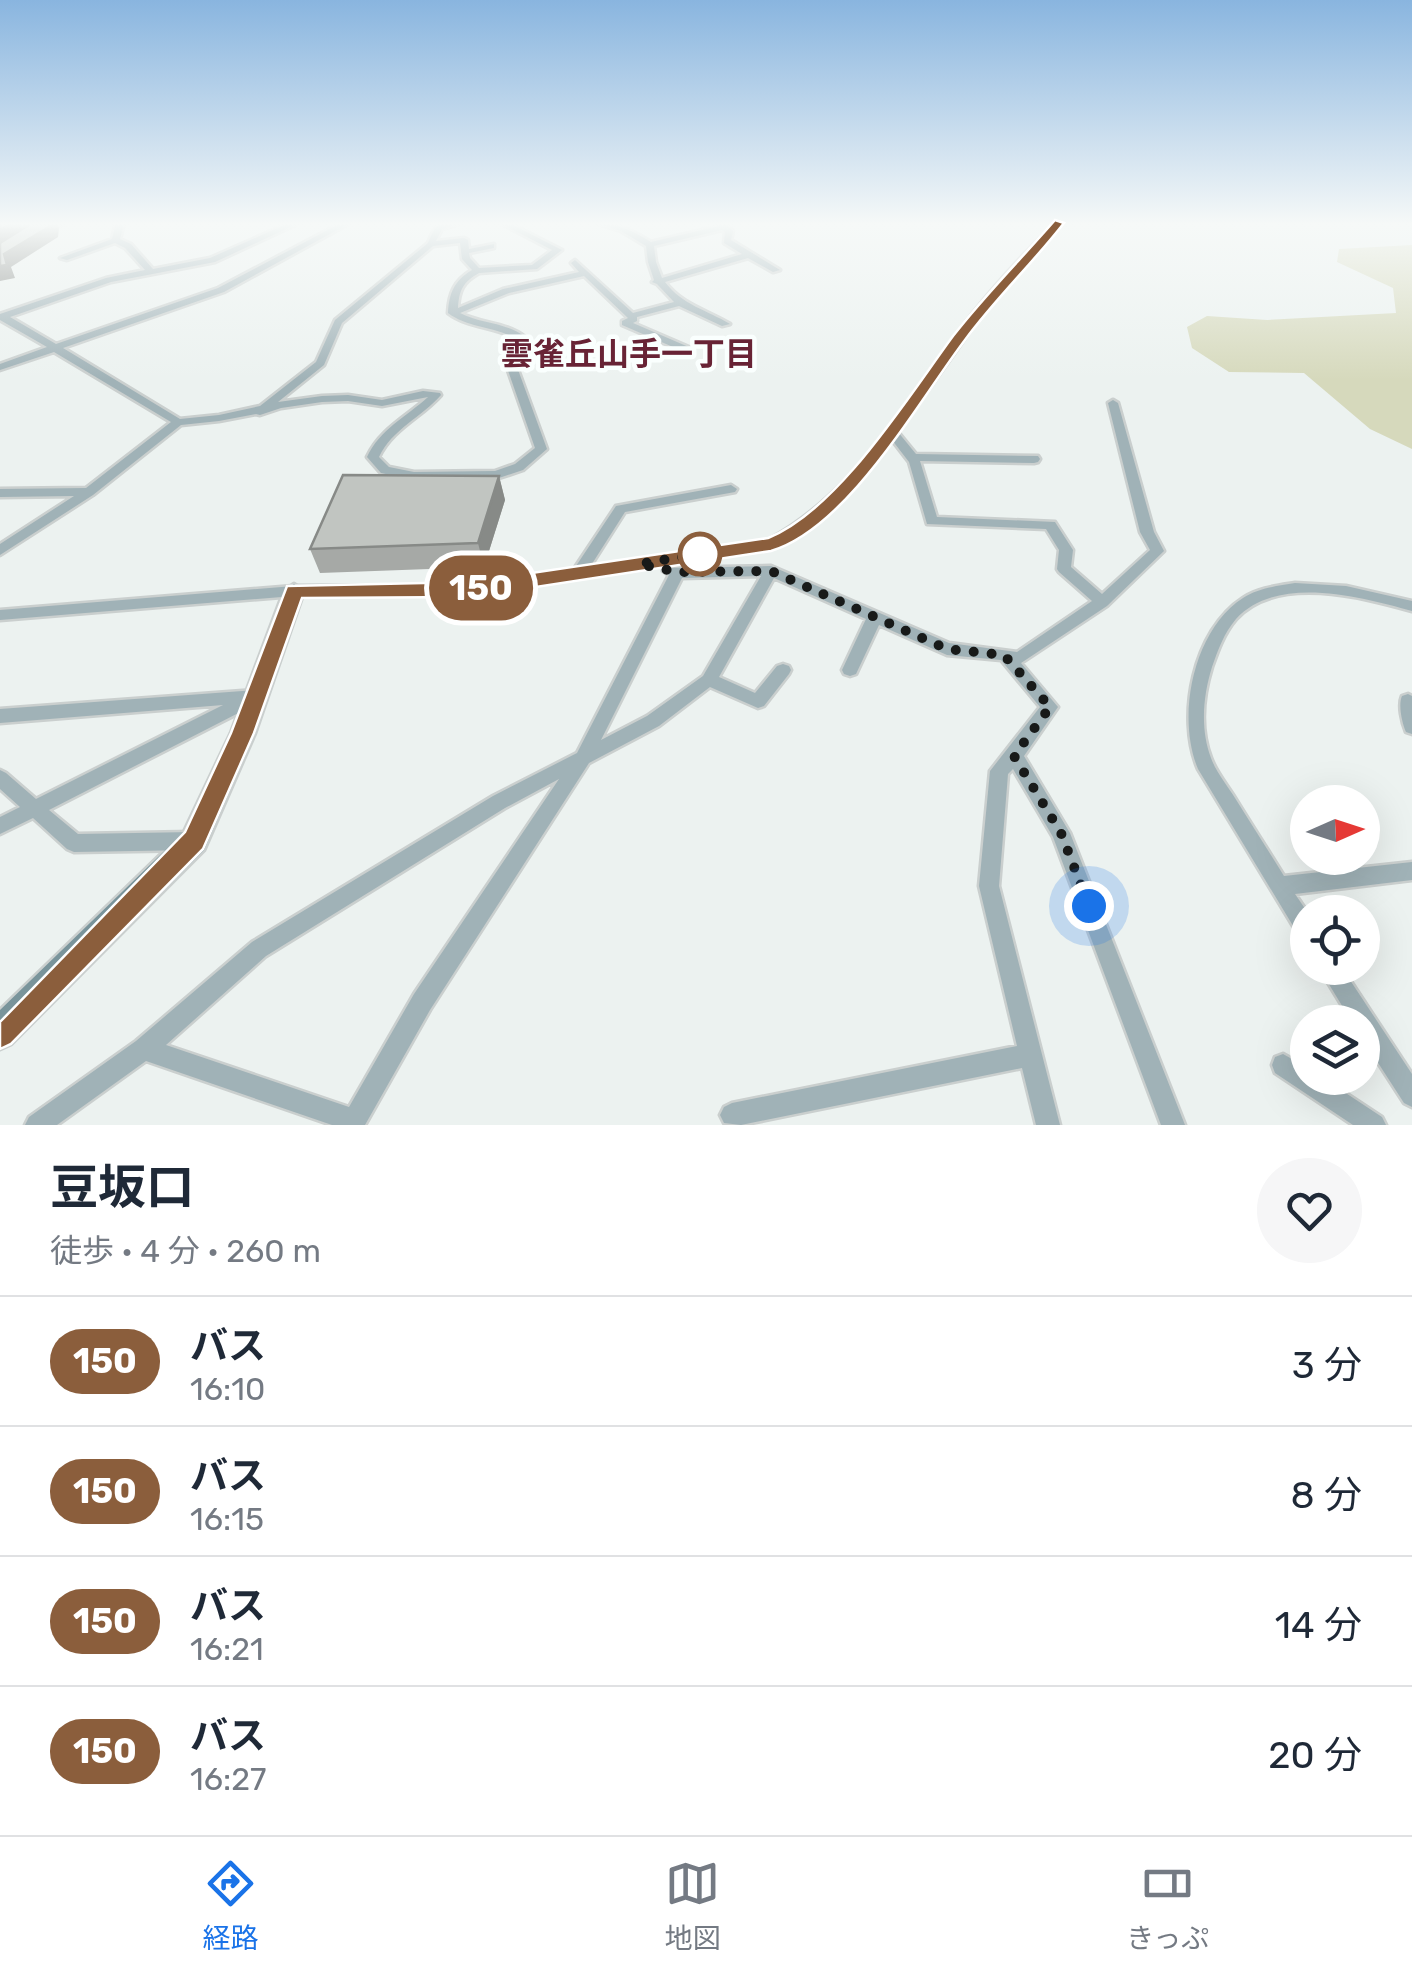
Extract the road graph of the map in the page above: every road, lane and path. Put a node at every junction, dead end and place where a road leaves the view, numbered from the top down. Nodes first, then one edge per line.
1 (133, 276) edge
2 (252, 276) edge
3 (393, 276) edge
4 (468, 276) edge
5 (574, 276) edge
6 (588, 276) edge
7 (655, 276) edge
8 (679, 276) edge
9 (1013, 276) edge
10 (656, 282) junction
11 (677, 304) junction
12 (454, 313) junction
13 (1, 316) edge
14 (631, 316) junction
15 (725, 324) dead end
16 (60, 349) junction
17 (687, 350) dead end
18 (0, 367) edge
19 (1113, 403) dead end
20 (260, 412) junction
21 (178, 422) junction
22 (894, 434) junction
23 (912, 458) junction
24 (1034, 460) dead end
25 (731, 489) dead end
26 (89, 492) junction
27 (0, 493) edge
28 (0, 550) edge
29 (639, 564) junction
30 (771, 571) junction
31 (677, 572) junction
32 (579, 573) junction
33 (294, 591) junction
34 (1102, 602) junction
35 (1412, 606) edge
36 (0, 614) edge
37 (875, 617) junction
38 (1004, 655) junction
39 (784, 670) dead end
40 (850, 670) dead end
41 (710, 680) junction
42 (256, 696) junction
43 (1408, 701) dead end
44 (0, 716) edge
45 (1412, 727) edge
46 (586, 753) junction
47 (1014, 756) junction
48 (0, 779) edge
49 (32, 809) junction
50 (0, 826) edge
51 (194, 840) junction
52 (1412, 871) edge
53 (1278, 886) junction
54 (1290, 904) edge
55 (1341, 985) edge
56 (0, 1033) edge
57 (144, 1050) junction
58 (1029, 1055) junction
59 (1282, 1065) dead end
60 (1412, 1095) edge
61 (732, 1115) dead end
62 (354, 1123) edge
63 (36, 1125) edge
64 (1048, 1125) edge
65 (1172, 1125) edge
66 (1374, 1125) edge

1 - 13 street
2 - 16 street
3 - 20 street
4 - 12 street
5 - 12 street
6 - 14 street
7 - 10 street
8 - 10 street
9 - 22 street
10 - 11 street
11 - 14 street
11 - 15 street
12 - 20 street
13 - 16 street
14 - 17 street
16 - 18 street
16 - 21 street
19 - 34 street
20 - 21 street
21 - 26 street
22 - 23 street
22 - 29 street
23 - 24 street
23 - 34 street
25 - 32 street
26 - 27 street
26 - 28 street
29 - 31 street
29 - 32 street
30 - 31 street
30 - 37 street
30 - 41 street
31 - 46 street
32 - 33 street
33 - 36 street
33 - 42 street
34 - 38 street
35 - 53 street
37 - 38 street
37 - 40 street
38 - 47 street
39 - 41 street
41 - 46 street
42 - 44 street
42 - 49 street
42 - 51 street
43 - 45 street
46 - 57 street
46 - 62 street
47 - 58 street
47 - 65 street
48 - 49 street
49 - 50 street
49 - 51 street
51 - 56 street
52 - 53 street
53 - 54 street
55 - 60 street
57 - 62 street
57 - 63 street
58 - 61 street
58 - 64 street
59 - 66 street

